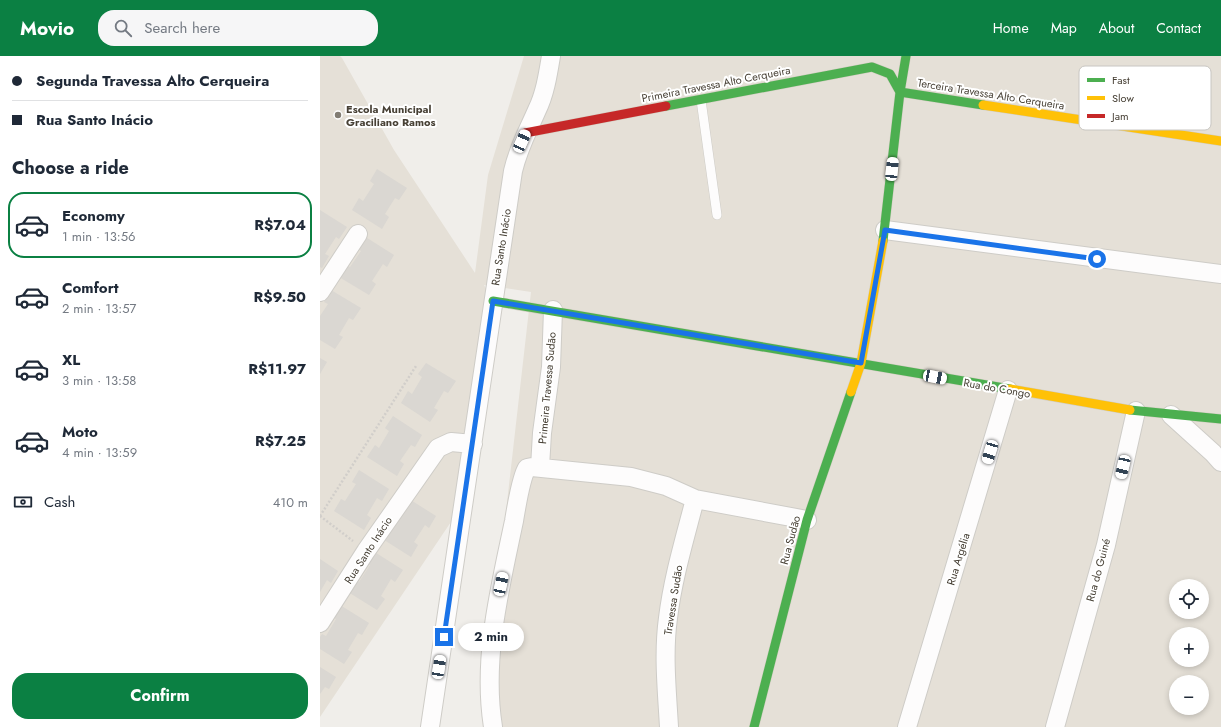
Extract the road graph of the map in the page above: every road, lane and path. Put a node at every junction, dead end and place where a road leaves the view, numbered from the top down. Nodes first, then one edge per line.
1 (551, 56) edge
2 (906, 56) edge
3 (900, 92) junction
4 (701, 100) junction
5 (1079, 119) edge
6 (1154, 130) edge
7 (525, 133) junction
8 (1221, 140) edge
9 (717, 215) dead end
10 (885, 230) junction
11 (358, 234) dead end
12 (1221, 274) edge
13 (320, 292) edge
14 (493, 301) junction
15 (553, 310) junction
16 (861, 363) junction
17 (416, 366) dead end
18 (1008, 390) junction
19 (1136, 411) junction
20 (1171, 415) junction
21 (1221, 419) edge
22 (473, 444) junction
23 (1221, 462) edge
24 (540, 467) junction
25 (695, 499) junction
26 (320, 516) edge
27 (807, 520) junction
28 (366, 551) junction
29 (320, 623) edge
30 (430, 727) edge
31 (494, 727) edge
32 (669, 727) edge
33 (754, 727) edge
34 (907, 727) edge
35 (1055, 727) edge

1 - 7 street, Rua Santo Inácio
2 - 3 street, Rua Sudão
3 - 4 street, Primeira Travessa Alto Cerqueira
3 - 5 street, Terceira Travessa Alto Cerqueira
3 - 10 street, Rua Sudão
4 - 7 street, Primeira Travessa Alto Cerqueira
4 - 9 lane
6 - 8 street, Terceira Travessa Alto Cerqueira
7 - 14 street, Rua Santo Inácio
10 - 12 street
10 - 16 street, Rua Sudão
11 - 13 street
14 - 15 street, Rua do Congo
14 - 22 street, Rua Santo Inácio
15 - 16 street, Rua do Congo
15 - 24 street, Primeira Travessa Sudão
16 - 18 street, Rua do Congo
16 - 27 street, Rua Sudão
17 - 26 path
18 - 19 street, Rua do Congo
18 - 34 street, Rua Argélia
19 - 20 street, Rua do Congo
19 - 35 street, Rua do Guiné
20 - 21 street, Rua do Congo
20 - 23 street
22 - 28 street, Rua Santo Inácio
22 - 30 street, Rua Santo Inácio
24 - 25 street
24 - 31 street
25 - 27 street
25 - 32 street, Travessa Sudão
26 - 28 path
27 - 33 street, Rua Sudão
28 - 29 street, Rua Santo Inácio

